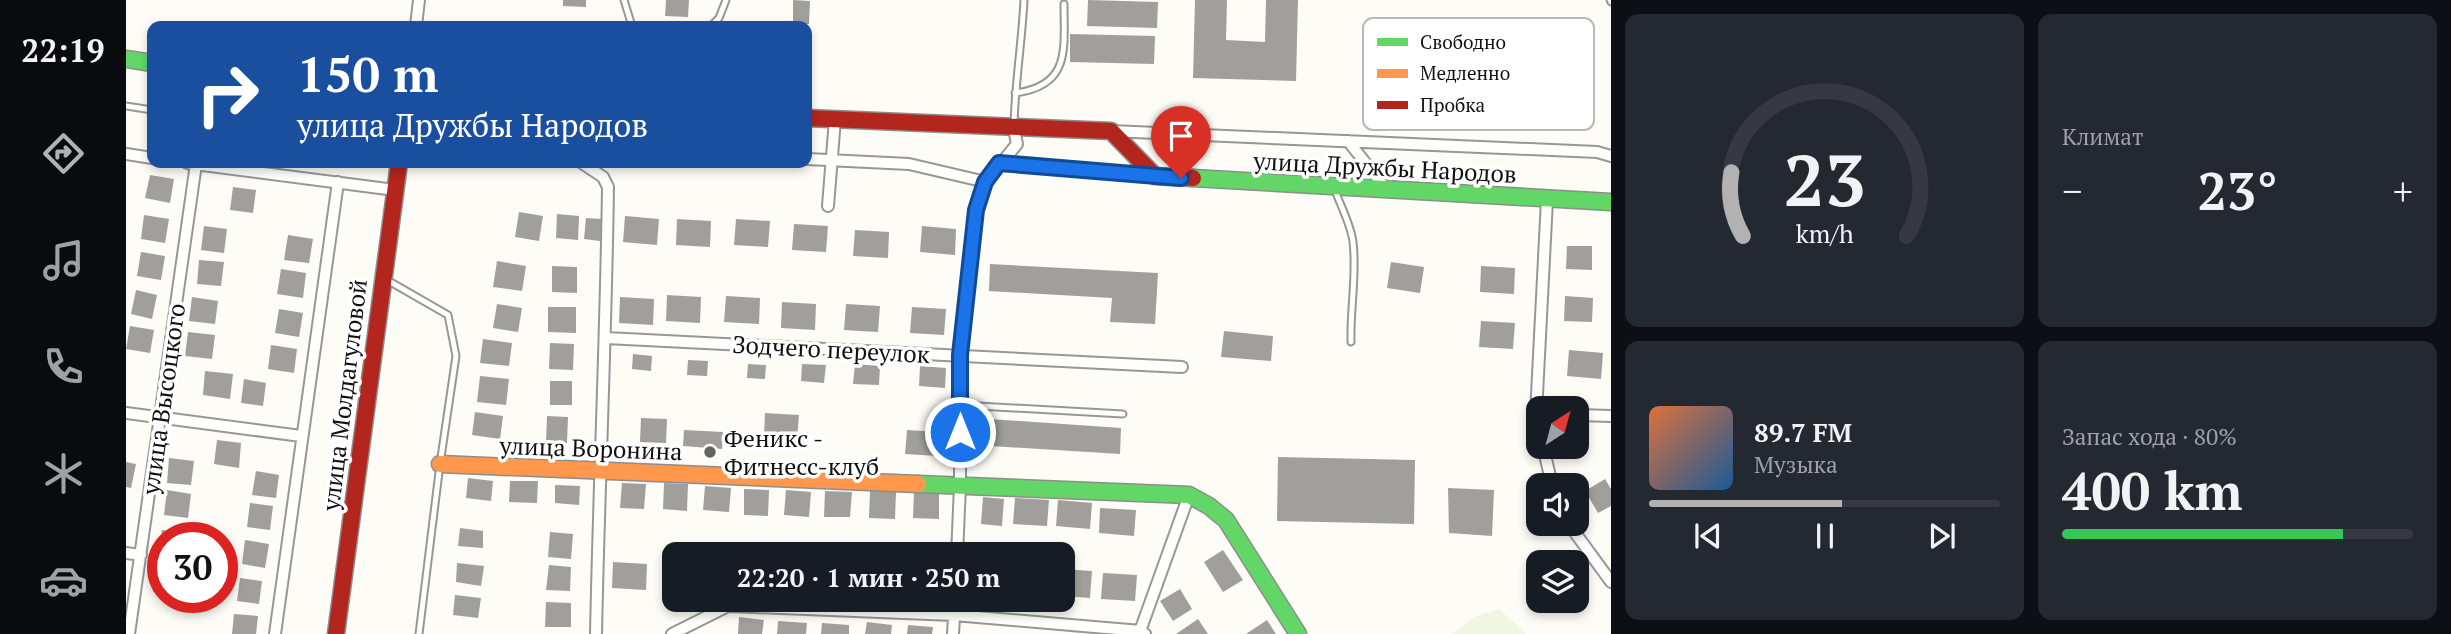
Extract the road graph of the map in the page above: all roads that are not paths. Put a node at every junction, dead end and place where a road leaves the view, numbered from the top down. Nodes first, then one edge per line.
1 (419, 0) edge
2 (624, 0) edge
3 (726, 0) edge
4 (1024, 0) edge
5 (1064, 4) dead end
6 (417, 21) edge
7 (630, 21) edge
8 (716, 21) edge
9 (126, 59) edge
10 (147, 62) edge
11 (1014, 93) junction
12 (126, 106) edge
13 (147, 109) edge
14 (812, 118) edge
15 (835, 119) junction
16 (1014, 129) junction
17 (1111, 131) junction
18 (1348, 141) junction
19 (126, 154) edge
20 (1611, 156) edge
21 (147, 157) edge
22 (812, 159) edge
23 (832, 159) junction
24 (999, 163) junction
25 (190, 168) edge
26 (232, 168) edge
27 (398, 168) edge
28 (590, 168) edge
29 (1156, 176) junction
30 (338, 181) junction
31 (985, 182) junction
32 (1334, 187) junction
33 (395, 190) junction
34 (1387, 190) junction
35 (1547, 200) junction
36 (1611, 202) edge
37 (828, 206) dead end
38 (383, 277) junction
39 (606, 338) junction
40 (1351, 342) dead end
41 (960, 355) junction
42 (1182, 367) dead end
43 (1538, 396) edge
44 (960, 405) junction
45 (126, 413) edge
46 (1123, 414) dead end
47 (1589, 415) edge
48 (1611, 416) edge
49 (160, 418) junction
50 (301, 436) junction
51 (440, 464) junction
52 (599, 471) junction
53 (960, 486) junction
54 (1189, 495) junction
55 (1577, 536) edge
56 (958, 542) edge
57 (126, 553) edge
58 (141, 555) junction
59 (1611, 582) edge
60 (954, 612) edge
61 (954, 615) junction
62 (1142, 633) edge
63 (129, 634) edge
64 (275, 634) edge
65 (336, 634) edge
66 (419, 634) edge
67 (596, 634) edge
68 (672, 634) edge
69 (953, 634) edge
70 (1298, 634) edge

1 - 6 street
2 - 7 lane
3 - 8 lane
4 - 11 lane
5 - 11 lane
9 - 10 street
11 - 16 lane
12 - 13 lane
14 - 15 street
15 - 16 street
15 - 23 street
16 - 17 street
16 - 24 street
17 - 18 street
17 - 29 street
18 - 20 street
18 - 34 street
19 - 21 street
22 - 23 street
23 - 31 street
23 - 37 street
24 - 29 street, улица Дружбы Народов
24 - 31 street
25 - 49 street, улица Высоцкого
26 - 30 street
27 - 33 street, улица Молдагуловой
28 - 39 street
29 - 32 street, улица Дружбы Народов
30 - 33 street
30 - 50 street
31 - 41 street
32 - 34 street, улица Дружбы Народов
32 - 40 lane
33 - 38 street, улица Молдагуловой
34 - 35 street, улица Дружбы Народов
35 - 36 street, улица Дружбы Народов
35 - 43 street
38 - 51 lane
38 - 65 street, улица Молдагуловой
39 - 41 street, Зодчего переулок
39 - 52 street
41 - 42 street, Зодчего переулок
41 - 44 street
44 - 46 lane
44 - 53 street
45 - 49 street
47 - 48 street
49 - 50 street
49 - 58 street, улица Высоцкого
50 - 64 street
51 - 52 street, улица Воронина
51 - 66 lane
52 - 53 street, улица Воронина
52 - 67 street
53 - 54 street, улица Воронина
53 - 56 street
54 - 62 street
54 - 70 street
55 - 59 street
57 - 58 street
58 - 63 street, улица Высоцкого
60 - 61 street
61 - 62 street
61 - 68 street
61 - 69 street

